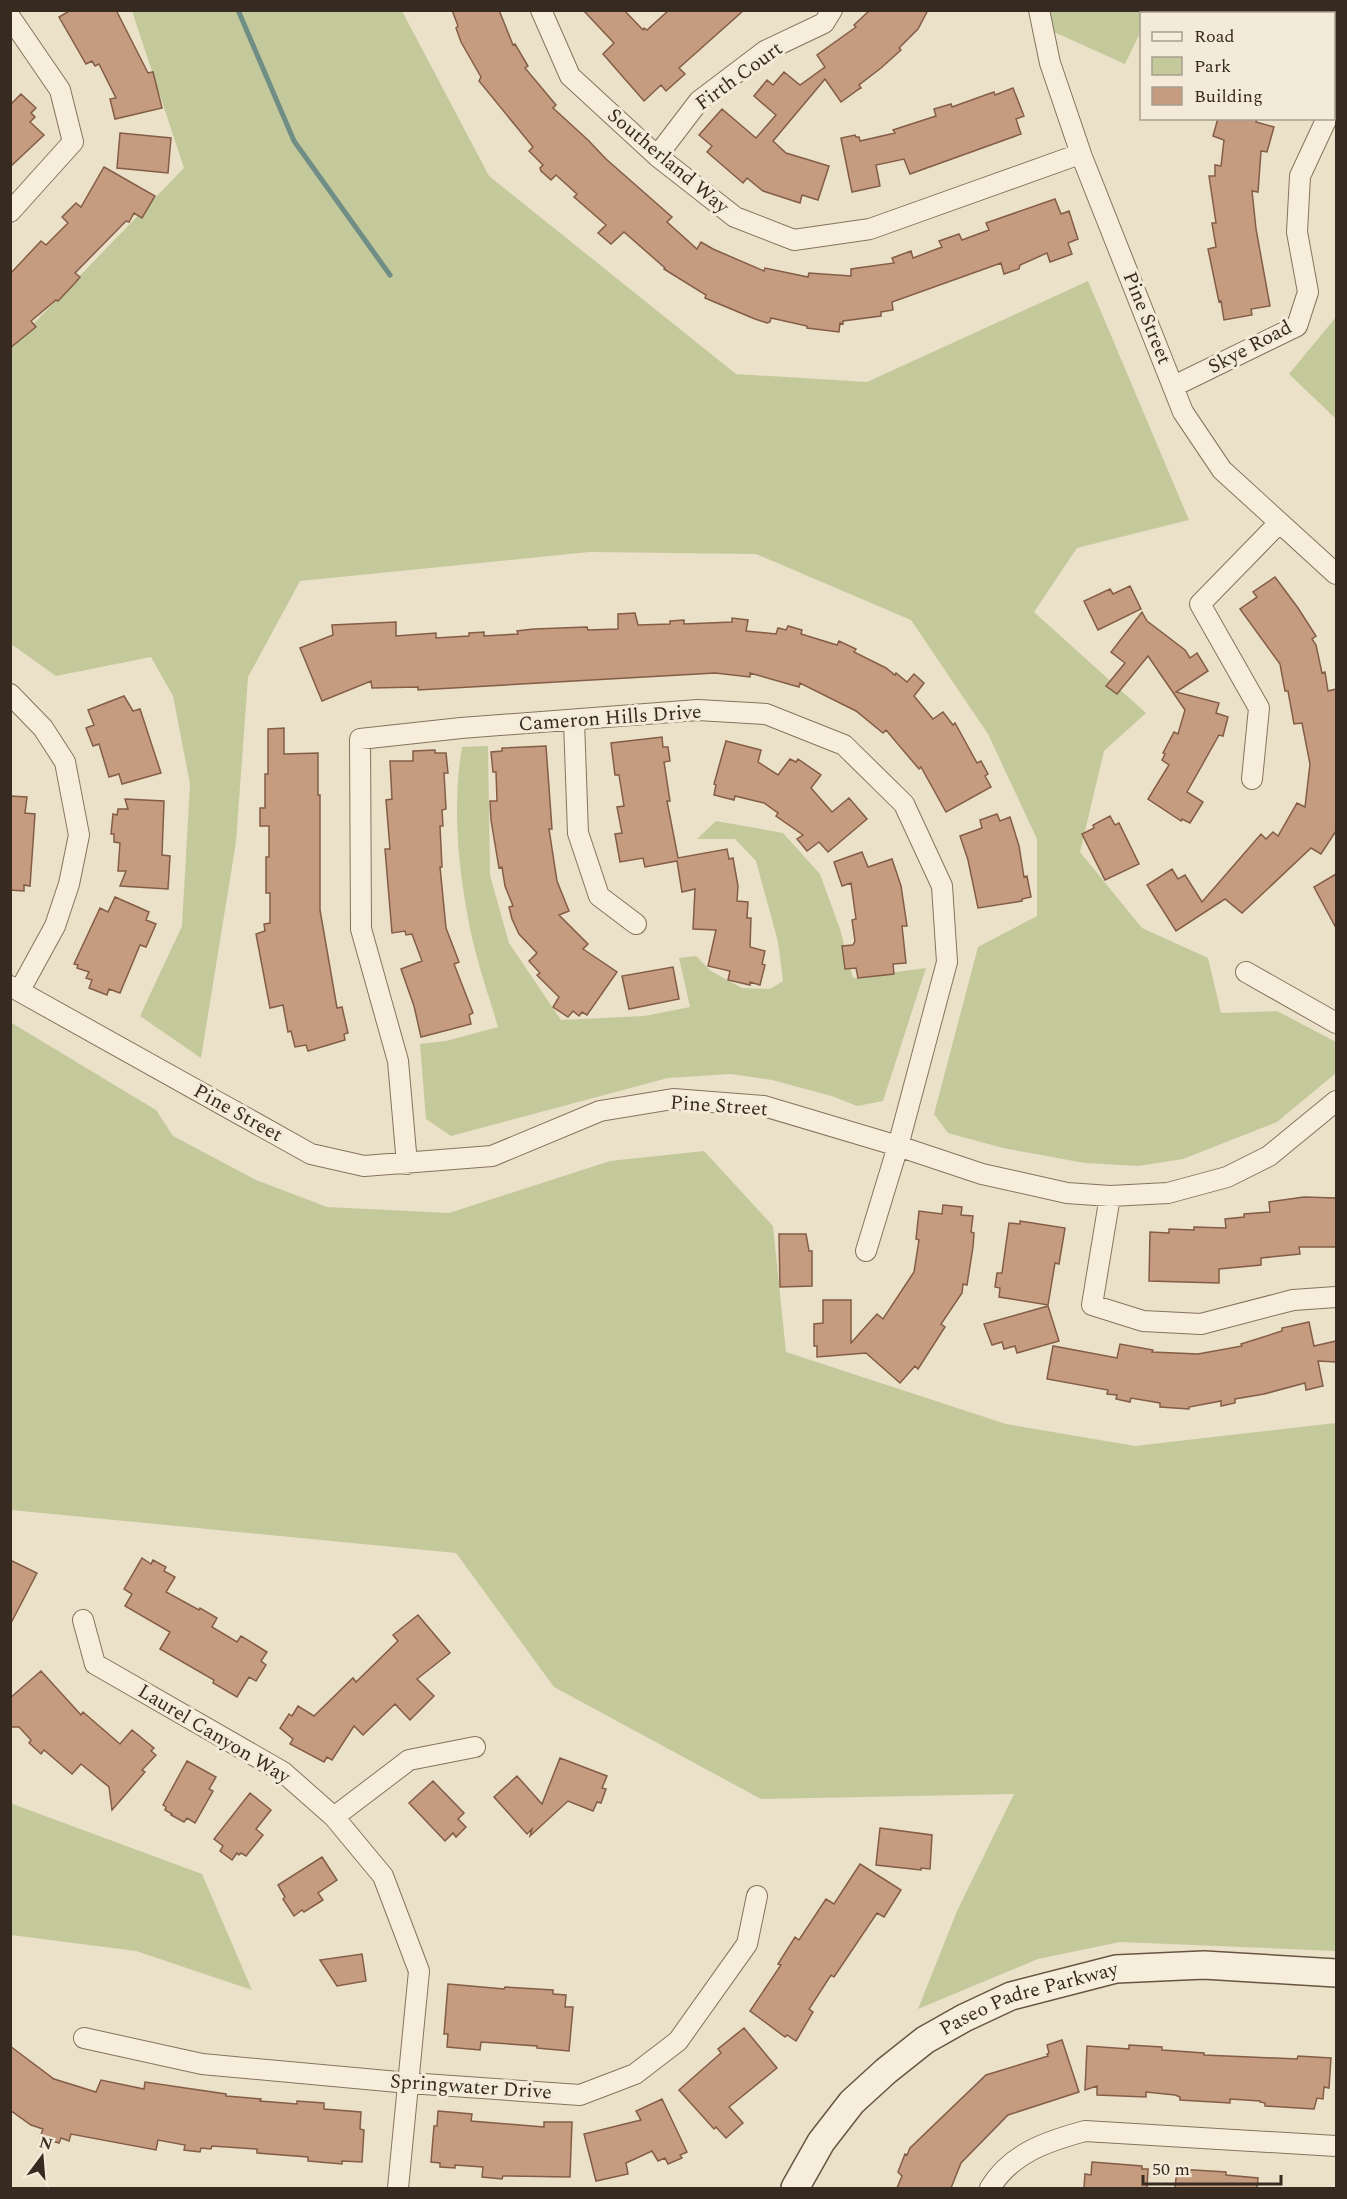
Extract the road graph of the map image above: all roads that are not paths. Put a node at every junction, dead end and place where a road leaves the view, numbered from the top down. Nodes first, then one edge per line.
1 (541, 10) edge
2 (832, 10) edge
3 (1039, 10) edge
4 (10, 17) edge
5 (1326, 120) edge
6 (657, 156) junction
7 (1083, 158) junction
8 (10, 212) edge
9 (1174, 386) junction
10 (1279, 524) junction
11 (1336, 574) edge
12 (10, 694) edge
13 (574, 721) junction
14 (1252, 779) dead end
15 (636, 924) dead end
16 (1246, 972) dead end
17 (15, 988) edge
18 (1336, 1023) edge
19 (1336, 1101) edge
20 (898, 1146) junction
21 (408, 1164) junction
22 (1110, 1196) junction
23 (866, 1251) dead end
24 (1336, 1297) edge
25 (83, 1620) dead end
26 (475, 1747) dead end
27 (334, 1817) junction
28 (757, 1896) dead end
29 (1336, 1973) edge
30 (84, 2038) dead end
31 (409, 2083) junction
32 (1336, 2146) edge
33 (398, 2188) edge
34 (795, 2188) edge
35 (990, 2188) edge

1 - 6 street, Southerland Way
2 - 6 street, Firth Court
3 - 7 street, Pine Street
4 - 8 street
5 - 9 street, Skye Road
6 - 7 street, Southerland Way
7 - 9 street, Pine Street
9 - 10 street, Pine Street
10 - 11 street, Pine Street
10 - 14 street
12 - 17 street
13 - 15 street
13 - 20 street, Cameron Hills Drive
13 - 21 street, Cameron Hills Drive
16 - 18 street
17 - 21 street, Pine Street
19 - 22 street, Pine Street
20 - 21 street, Pine Street
20 - 22 street, Pine Street
20 - 23 street, Cameron Hills Drive
22 - 24 street
25 - 27 street, Laurel Canyon Way
26 - 27 street
27 - 31 street, Laurel Canyon Way
28 - 31 street, Springwater Drive
29 - 34 main road, Paseo Padre Parkway
30 - 31 street, Springwater Drive
31 - 33 street, Laurel Canyon Way
32 - 35 street

